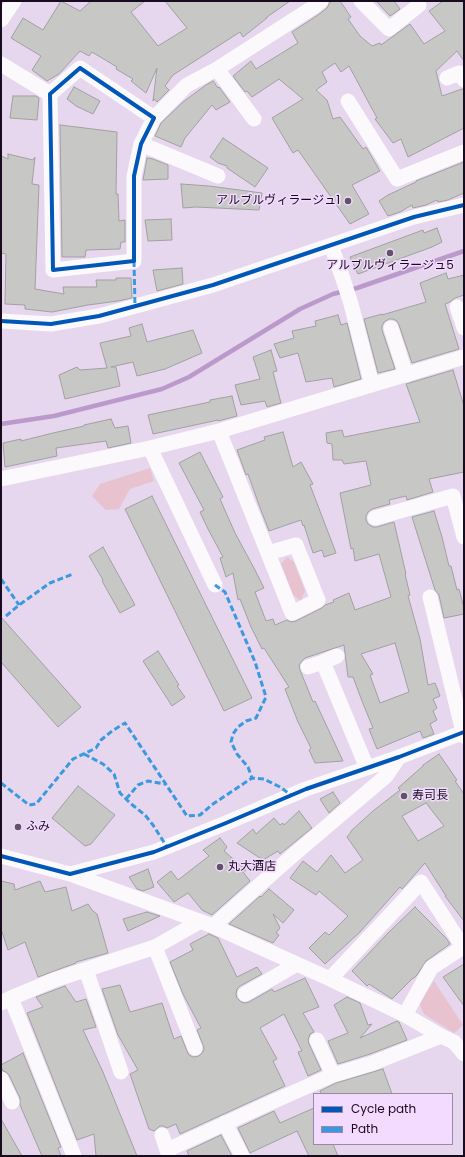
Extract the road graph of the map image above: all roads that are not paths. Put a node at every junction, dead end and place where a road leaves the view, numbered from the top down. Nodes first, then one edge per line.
1 (14, 1) edge
2 (362, 1) edge
3 (313, 3) edge
4 (419, 5) dead end
5 (1, 20) edge
6 (1, 64) edge
7 (217, 69) junction
8 (448, 78) dead end
9 (464, 80) edge
10 (50, 94) junction
11 (348, 101) dead end
12 (154, 118) junction
13 (254, 119) dead end
14 (141, 144) junction
15 (464, 152) edge
16 (218, 176) dead end
17 (464, 205) edge
18 (331, 245) junction
19 (457, 307) dead end
20 (1, 321) edge
21 (390, 328) dead end
22 (464, 328) edge
23 (464, 357) edge
24 (406, 375) junction
25 (372, 385) junction
26 (219, 431) junction
27 (150, 448) junction
28 (1, 479) edge
29 (375, 518) dead end
30 (464, 537) edge
31 (268, 553) dead end
32 (215, 585) dead end
33 (430, 598) dead end
34 (337, 656) dead end
35 (323, 662) junction
36 (308, 667) dead end
37 (464, 734) edge
38 (399, 757) junction
39 (367, 768) junction
40 (1, 856) edge
41 (70, 874) junction
42 (206, 924) junction
43 (155, 947) junction
44 (297, 964) junction
45 (86, 970) junction
46 (330, 979) junction
47 (245, 994) dead end
48 (4, 999) edge
49 (405, 1016) junction
50 (441, 1036) junction
51 (317, 1040) dead end
52 (195, 1048) dead end
53 (464, 1054) edge
54 (121, 1072) dead end
55 (333, 1075) junction
56 (1, 1079) edge
57 (12, 1102) dead end
58 (224, 1123) junction
59 (162, 1135) dead end
60 (168, 1153) edge
61 (74, 1156) edge
62 (242, 1156) edge

1 - 5 street
2 - 4 street
3 - 7 street
6 - 10 street
7 - 12 street
7 - 13 street
8 - 9 street
10 - 12 street
10 - 14 street
11 - 15 street
12 - 14 street
14 - 16 street
17 - 18 street
18 - 20 street
18 - 25 street
19 - 22 street
21 - 24 street
23 - 24 street
24 - 25 street
25 - 26 street
26 - 27 street
26 - 31 street
27 - 28 street
27 - 32 street
29 - 30 street
33 - 37 street
34 - 35 street
35 - 36 street
35 - 39 street
37 - 38 street
38 - 39 street
38 - 42 street
39 - 41 street
40 - 41 street
41 - 42 street
42 - 43 street
42 - 44 street
43 - 45 street
43 - 52 street
44 - 46 street
44 - 47 street
45 - 48 street
45 - 54 street
46 - 49 street
46 - 49 street
48 - 61 street
49 - 50 street
50 - 53 street
50 - 55 street
51 - 55 street
55 - 58 street
56 - 57 street
58 - 60 street
58 - 62 street
59 - 60 street

